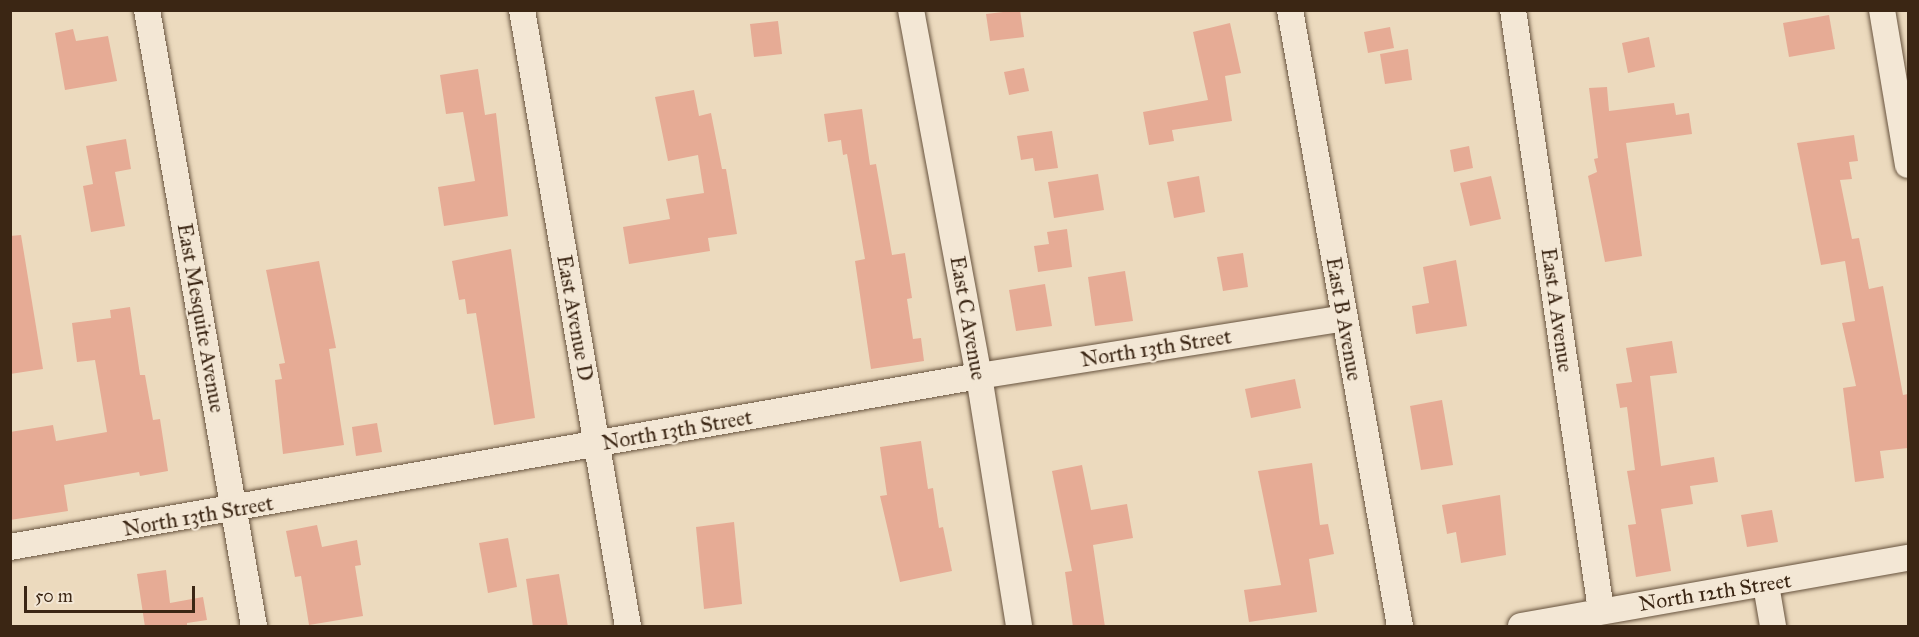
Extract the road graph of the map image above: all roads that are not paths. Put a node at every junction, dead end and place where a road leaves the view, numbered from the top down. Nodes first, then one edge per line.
1 (147, 10) edge
2 (522, 10) edge
3 (911, 10) edge
4 (1290, 10) edge
5 (1513, 10) edge
6 (1882, 10) edge
7 (1908, 165) edge
8 (1344, 318) junction
9 (979, 376) junction
10 (597, 445) junction
11 (235, 510) junction
12 (10, 547) edge
13 (1908, 558) edge
14 (1766, 585) junction
15 (1601, 610) junction
16 (254, 627) edge
17 (628, 627) edge
18 (1019, 627) edge
19 (1400, 627) edge
20 (1521, 627) edge
21 (1773, 627) edge

1 - 11 street, East Mesquite Avenue
2 - 10 street, East Avenue D
3 - 9 street, East C Avenue
4 - 8 street, East B Avenue
5 - 15 street, East A Avenue
6 - 7 street
8 - 9 street, North 13th Street
8 - 19 street, East B Avenue
9 - 10 street, North 13th Street
9 - 18 street, East C Avenue
10 - 11 street, North 13th Street
10 - 17 street, East Avenue D
11 - 12 street, North 13th Street
11 - 16 street, East Mesquite Avenue
13 - 14 street, North 12th Street
14 - 15 street, North 12th Street
14 - 21 street
15 - 20 street, North 12th Street

